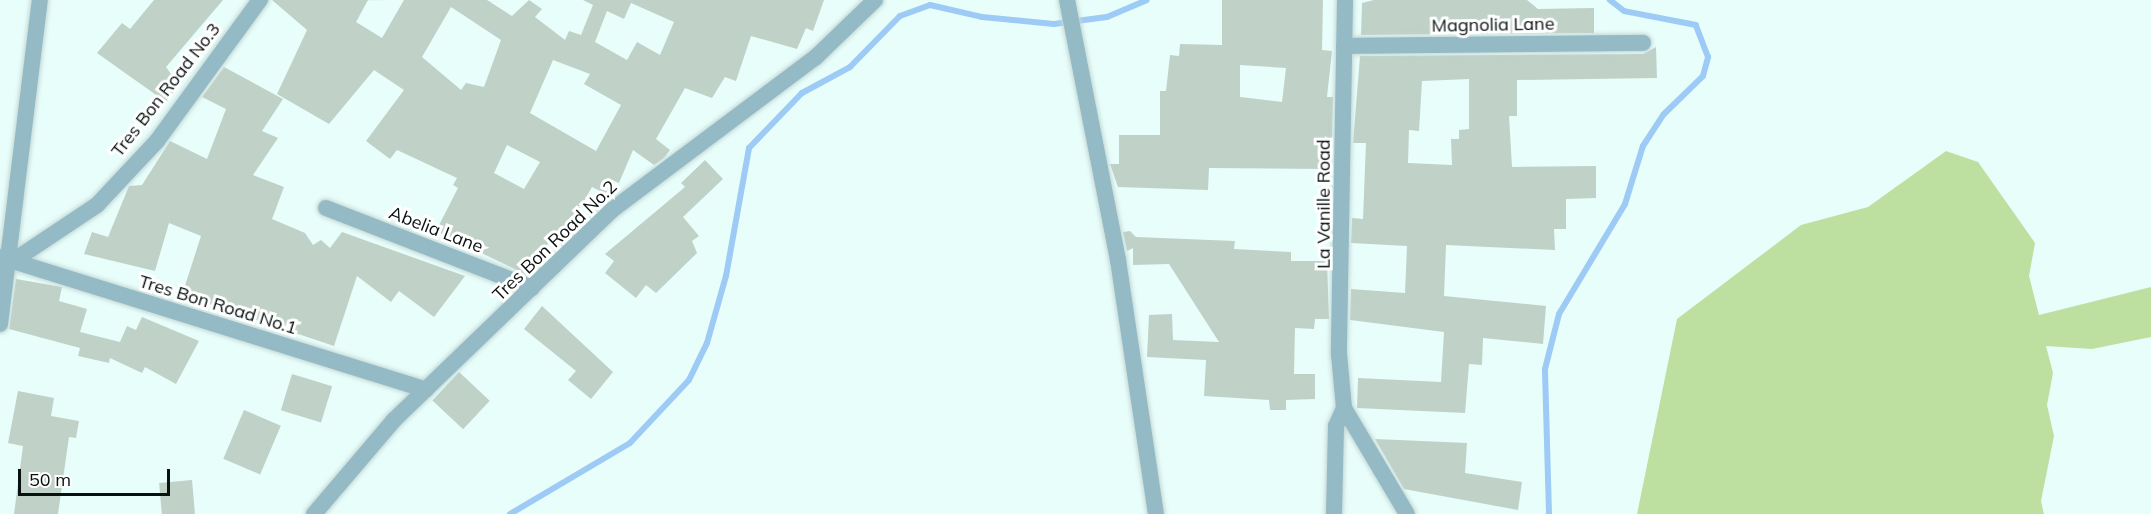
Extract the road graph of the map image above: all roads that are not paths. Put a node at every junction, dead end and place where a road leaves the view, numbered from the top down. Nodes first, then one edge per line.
1 (40, 0) edge
2 (260, 0) edge
3 (875, 0) edge
4 (1067, 0) edge
5 (1345, 0) edge
6 (1643, 43) dead end
7 (1344, 46) junction
8 (326, 208) dead end
9 (5, 260) edge
10 (532, 288) junction
11 (0, 324) edge
12 (426, 390) junction
13 (1344, 408) junction
14 (314, 514) edge
15 (1156, 514) edge
16 (1334, 514) edge
17 (1407, 514) edge

1 - 9 street
2 - 9 street, Tres Bon Road No.3
3 - 10 street, Tres Bon Road No.2
4 - 15 street
5 - 7 street, La Vanille Road
6 - 7 street, Magnolia Lane
7 - 13 street, La Vanille Road
8 - 10 street, Abelia Lane
9 - 11 street
9 - 12 street, Tres Bon Road No.1
10 - 12 street, Tres Bon Road No.2
12 - 14 street, Tres Bon Road No.2
13 - 16 street, La Vanille Road
13 - 17 street, La Vanille Road

